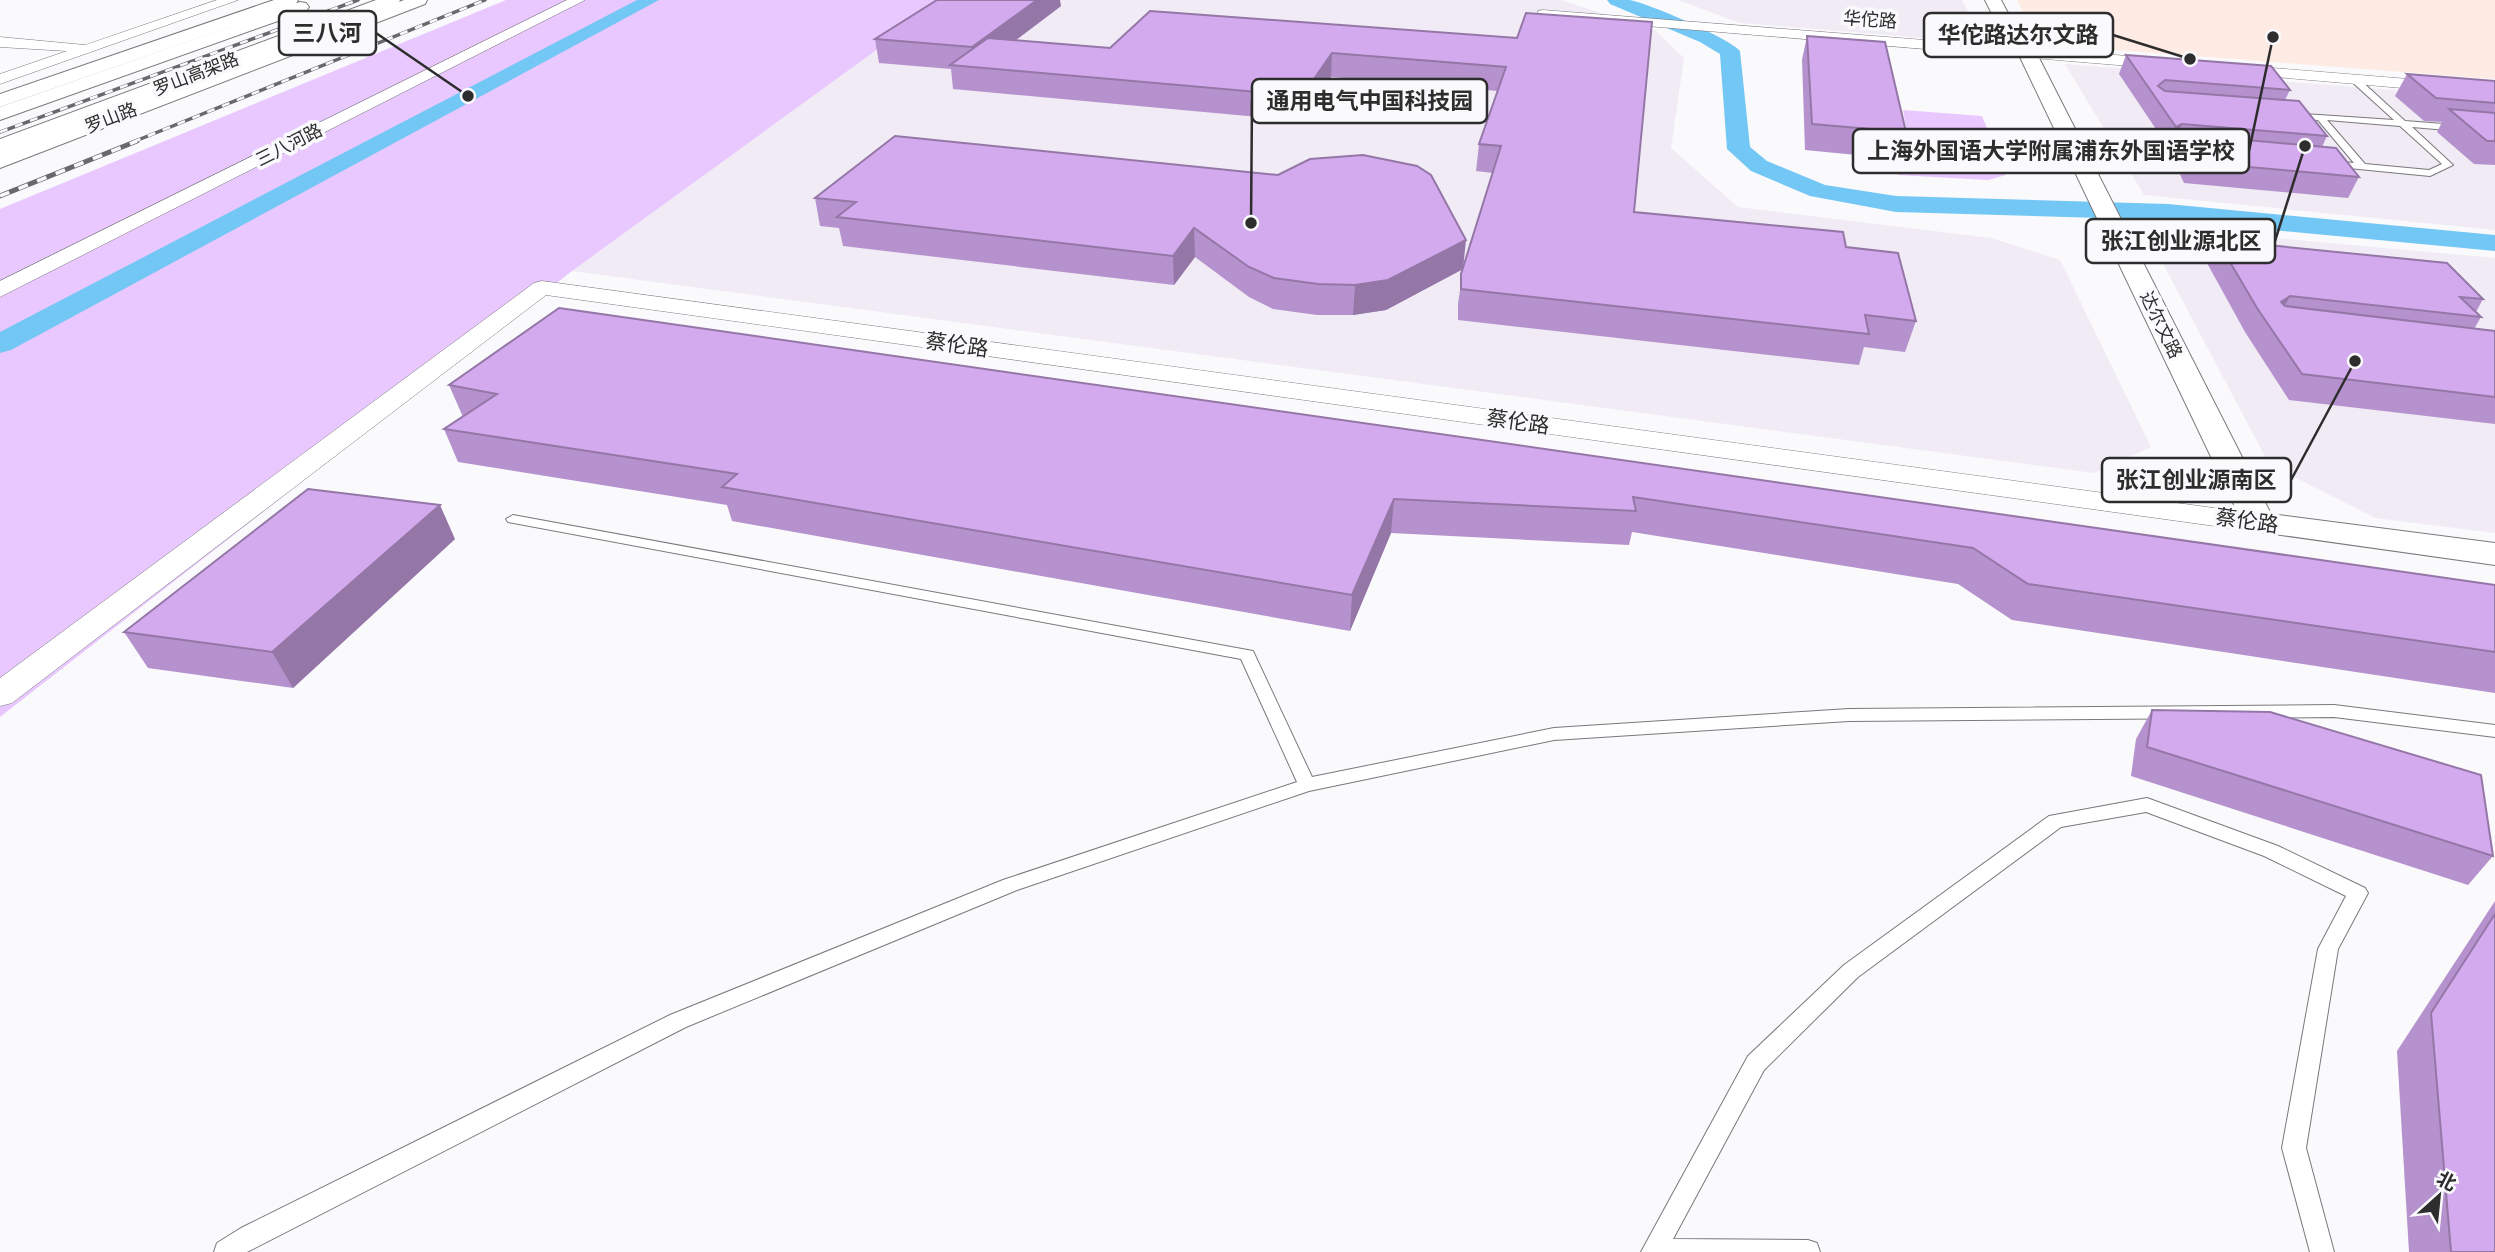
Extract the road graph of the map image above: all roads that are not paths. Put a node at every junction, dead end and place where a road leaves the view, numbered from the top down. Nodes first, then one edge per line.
1 (231, 0) edge
2 (290, 0) edge
3 (319, 0) edge
4 (392, 0) edge
5 (419, 0) edge
6 (578, 0) edge
7 (1993, 0) edge
8 (2008, 0) edge
9 (1543, 14) edge
10 (0, 43) edge
11 (96, 48) junction
12 (2027, 52) junction
13 (2179, 64) edge
14 (0, 79) edge
15 (2354, 79) junction
16 (2495, 89) edge
17 (0, 101) edge
18 (0, 114) edge
19 (2280, 114) edge
20 (2320, 117) junction
21 (2402, 123) junction
22 (2495, 131) edge
23 (0, 147) edge
24 (0, 161) edge
25 (2322, 163) edge
26 (2362, 167) junction
27 (0, 290) edge
28 (513, 519) dead end
29 (2258, 523) junction
30 (2495, 554) edge
31 (0, 695) edge
32 (2495, 732) edge
33 (1307, 785) junction
34 (226, 1252) edge
35 (1653, 1252) edge
36 (1808, 1252) edge
37 (2322, 1252) edge

1 - 11 street
2 - 17 main road
3 - 18 main road, 罗山高架路
4 - 23 main road, 罗山高架路
5 - 24 main road, 罗山路
6 - 27 street, 三八河路
7 - 12 main road, 达尔文路
8 - 12 main road, 达尔文路
9 - 12 street, 华佗路
10 - 11 street
11 - 14 street
12 - 13 street, 华佗路
12 - 29 main road, 达尔文路
15 - 16 street
15 - 16 street
15 - 21 lane
19 - 20 lane
20 - 21 lane
20 - 26 lane
21 - 22 lane
21 - 26 lane
25 - 26 lane
28 - 33 lane
29 - 30 main road, 蔡伦路
29 - 31 street, 蔡伦路
32 - 33 lane
33 - 34 lane
35 - 36 lane
35 - 37 lane

